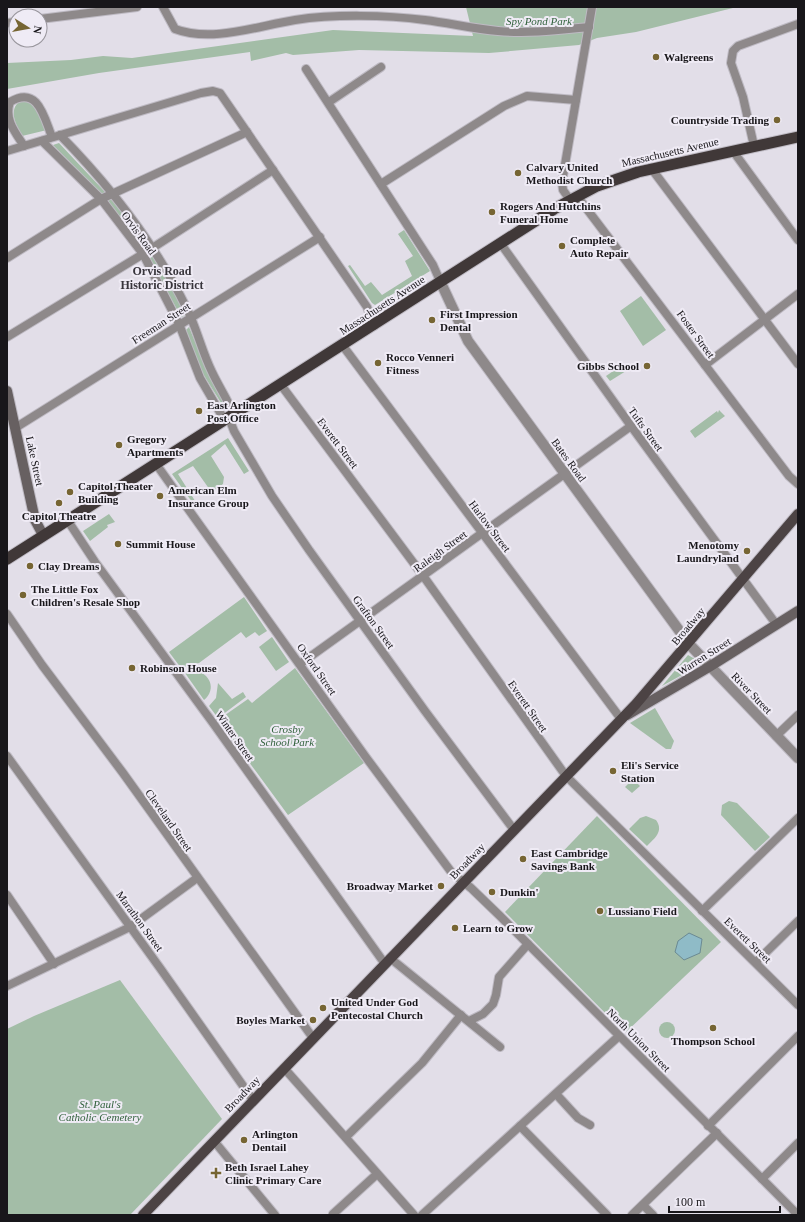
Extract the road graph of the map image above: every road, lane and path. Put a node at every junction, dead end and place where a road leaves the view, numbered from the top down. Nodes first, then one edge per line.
1 (137, 7) edge
2 (163, 7) edge
3 (592, 7) edge
4 (48, 18) edge
5 (798, 24) edge
6 (589, 27) junction
7 (381, 67) dead end
8 (306, 69) dead end
9 (576, 100) junction
10 (329, 102) junction
11 (247, 132) junction
12 (56, 136) junction
13 (798, 137) edge
14 (42, 141) junction
15 (24, 146) junction
16 (754, 146) junction
17 (7, 151) edge
18 (733, 151) junction
19 (651, 168) junction
20 (273, 170) junction
21 (381, 184) junction
22 (112, 194) junction
23 (574, 198) junction
24 (101, 199) junction
25 (320, 237) junction
26 (798, 240) edge
27 (501, 244) junction
28 (153, 248) junction
29 (143, 254) junction
30 (7, 258) edge
31 (441, 283) junction
32 (798, 294) edge
33 (190, 318) junction
34 (765, 320) junction
35 (180, 324) junction
36 (374, 326) junction
37 (7, 337) edge
38 (343, 346) junction
39 (798, 364) edge
40 (705, 365) junction
41 (282, 385) junction
42 (7, 391) edge
43 (230, 418) junction
44 (630, 426) junction
45 (15, 428) junction
46 (156, 464) junction
47 (564, 474) junction
48 (798, 484) edge
49 (798, 514) edge
50 (68, 521) junction
51 (482, 534) junction
52 (44, 535) junction
53 (7, 559) edge
54 (424, 577) junction
55 (742, 580) junction
56 (798, 611) edge
57 (7, 614) edge
58 (360, 622) junction
59 (776, 624) junction
60 (689, 644) junction
61 (300, 664) junction
62 (709, 667) junction
63 (798, 715) edge
64 (621, 719) junction
65 (776, 736) junction
66 (7, 756) edge
67 (798, 758) edge
68 (566, 776) junction
69 (798, 818) edge
70 (514, 830) junction
71 (197, 878) junction
72 (463, 883) junction
73 (7, 895) edge
74 (702, 912) junction
75 (798, 921) edge
76 (130, 927) junction
77 (528, 944) junction
78 (387, 961) junction
79 (756, 962) junction
80 (54, 964) junction
81 (7, 986) edge
82 (798, 1004) edge
83 (461, 1015) junction
84 (468, 1021) junction
85 (619, 1036) junction
86 (798, 1036) edge
87 (313, 1038) junction
88 (500, 1047) dead end
89 (284, 1068) junction
90 (556, 1094) junction
91 (253, 1100) junction
92 (590, 1125) dead end
93 (520, 1126) junction
94 (708, 1126) junction
95 (716, 1133) junction
96 (346, 1138) junction
97 (214, 1141) junction
98 (798, 1143) edge
99 (377, 1174) junction
100 (762, 1179) junction
101 (643, 1205) junction
102 (333, 1214) edge
103 (143, 1215) edge
104 (275, 1215) edge
105 (414, 1215) edge
106 (422, 1215) edge
107 (607, 1215) edge
108 (632, 1215) edge
109 (653, 1215) edge
110 (798, 1215) edge

1 - 4 street
2 - 6 street
3 - 6 street, Foster Street
5 - 16 street
6 - 9 street, Foster Street
7 - 10 street
8 - 10 street
9 - 21 street
9 - 23 street, Foster Street
10 - 21 street
11 - 12 street
11 - 20 street
11 - 22 street
12 - 14 street
12 - 15 street, Orvis Road
12 - 22 street, Orvis Road
13 - 16 highway, Massachusetts Avenue
14 - 15 street
14 - 24 street, Orvis Road
15 - 17 street
16 - 18 highway, Massachusetts Avenue
18 - 19 highway, Massachusetts Avenue
18 - 26 street
19 - 23 highway, Massachusetts Avenue
19 - 34 street
20 - 25 street
20 - 28 street
21 - 31 street
22 - 24 street
22 - 28 street, Orvis Road
23 - 27 highway, Massachusetts Avenue
23 - 40 street, Foster Street
24 - 29 street, Orvis Road
24 - 30 street
25 - 33 street, Freeman Street
25 - 36 street
27 - 31 highway, Massachusetts Avenue
27 - 44 street, Tufts Street
28 - 29 street
28 - 33 street, Orvis Road
29 - 35 street, Orvis Road
29 - 37 street
31 - 36 highway, Massachusetts Avenue
31 - 47 street, Bates Road
32 - 34 street
33 - 35 street, Freeman Street
33 - 43 street, Orvis Road
34 - 39 street
34 - 40 street
35 - 43 street, Orvis Road
35 - 45 street, Freeman Street
36 - 38 highway, Massachusetts Avenue
38 - 41 highway, Massachusetts Avenue
38 - 51 street, Harlow Street
40 - 48 street, Foster Street
41 - 43 highway, Massachusetts Avenue
41 - 54 street, Everett Street
42 - 45 main road, Lake Street
43 - 46 highway, Massachusetts Avenue
43 - 58 street, Grafton Street
44 - 47 street, Raleigh Street
44 - 55 street, Tufts Street
45 - 52 main road, Lake Street
46 - 50 highway, Massachusetts Avenue
46 - 61 street, Oxford Street
47 - 51 street, Raleigh Street
47 - 60 street, Bates Road
49 - 55 main road, Broadway
50 - 52 highway, Massachusetts Avenue
50 - 78 street, Winter Street
51 - 54 street, Raleigh Street
51 - 64 street, Harlow Street
52 - 53 highway, Massachusetts Avenue
54 - 58 street, Raleigh Street
54 - 68 street, Everett Street
55 - 59 street, Tufts Street
55 - 60 main road, Broadway
56 - 59 main road, Warren Street
57 - 71 street, Cleveland Street
58 - 61 street, Raleigh Street
58 - 70 street, Grafton Street
59 - 62 main road, Warren Street
60 - 62 street, River Street
60 - 64 main road, Broadway
61 - 72 street, Oxford Street
62 - 64 main road, Warren Street
62 - 65 street, River Street
63 - 65 street
64 - 68 main road, Broadway
65 - 67 street, River Street
66 - 76 street, Marathon Street
68 - 70 main road, Broadway
68 - 74 street, Everett Street
69 - 74 street
70 - 72 main road, Broadway
71 - 76 street
71 - 87 street, Cleveland Street
72 - 77 street, North Union Street
72 - 78 main road, Broadway
73 - 80 street
74 - 79 street, Everett Street
75 - 79 street
76 - 80 street
76 - 91 street, Marathon Street
77 - 84 street
77 - 85 street, North Union Street
78 - 83 street, Winter Street
78 - 87 main road, Broadway
79 - 82 street, Everett Street
80 - 81 street
83 - 84 street, Winter Street
83 - 96 street
84 - 88 street, Winter Street
85 - 90 street
85 - 94 street, North Union Street
86 - 94 street
87 - 89 main road, Broadway
89 - 91 main road, Broadway
89 - 96 street
90 - 92 street
90 - 93 street
91 - 97 main road, Broadway
93 - 106 street
93 - 107 street
94 - 95 street, North Union Street
95 - 100 street, North Union Street
95 - 101 street
96 - 99 street
97 - 103 main road, Broadway
97 - 104 street
98 - 100 street
99 - 102 street
99 - 105 street
100 - 110 street, North Union Street
101 - 108 street
101 - 109 street

